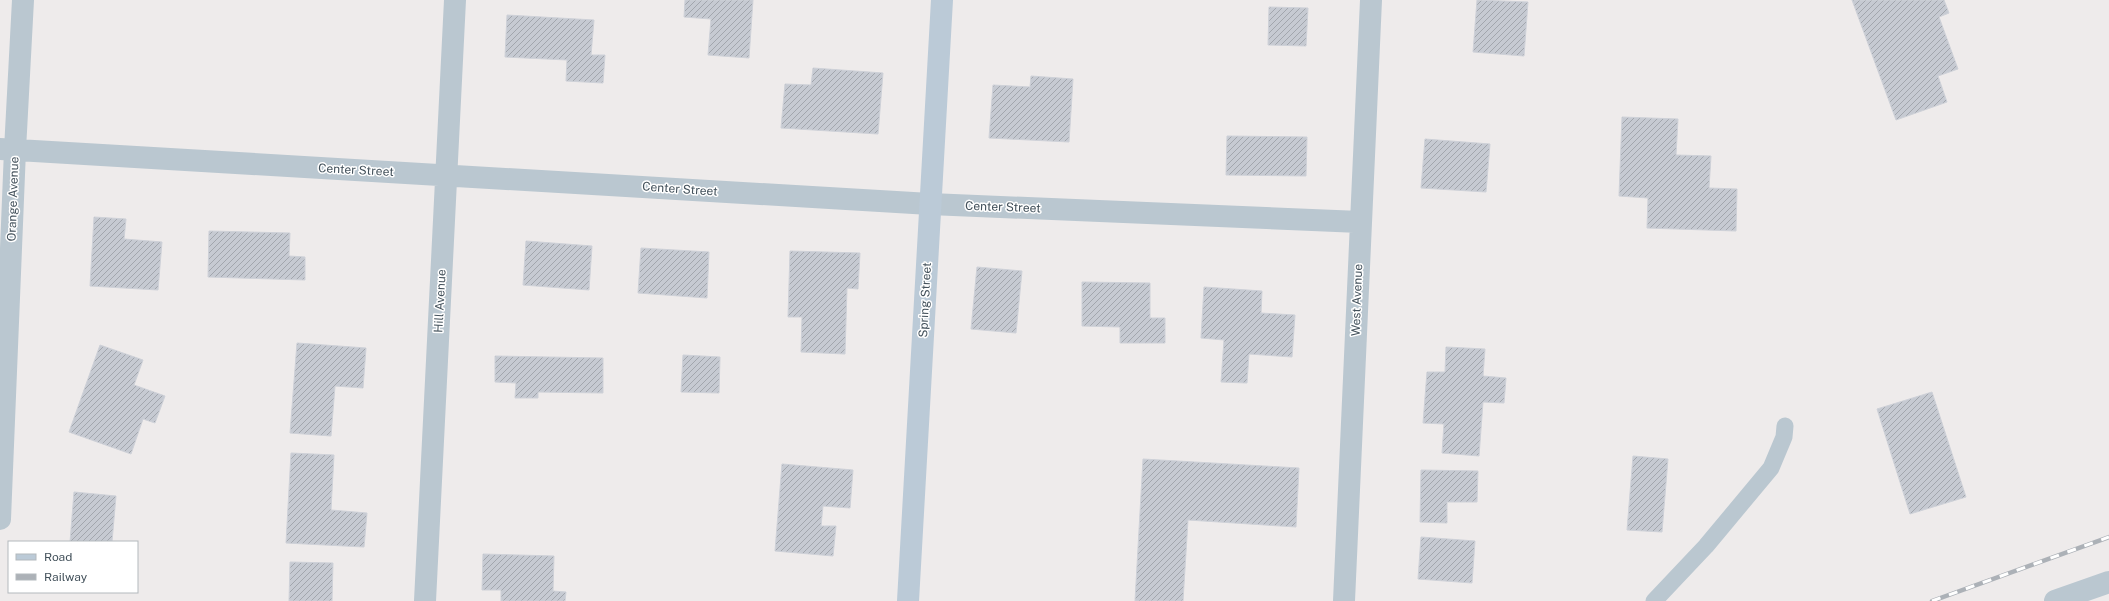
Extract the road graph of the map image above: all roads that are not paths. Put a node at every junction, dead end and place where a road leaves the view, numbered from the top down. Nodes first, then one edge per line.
1 (23, 0) edge
2 (455, 0) edge
3 (942, 0) edge
4 (1371, 0) edge
5 (7, 149) edge
6 (446, 175) junction
7 (930, 204) junction
8 (1360, 222) junction
9 (1786, 426) dead end
10 (0, 519) edge
11 (2109, 582) edge
12 (425, 601) edge
13 (908, 601) edge
14 (1344, 601) edge
15 (1654, 601) edge
16 (2055, 601) edge

1 - 5 street, Orange Avenue
2 - 6 street, Hill Avenue
3 - 7 street, Spring Street
4 - 8 street, West Avenue
5 - 6 street, Center Street
5 - 10 street, Orange Avenue
6 - 7 street, Center Street
6 - 12 street, Hill Avenue
7 - 8 street, Center Street
7 - 13 street, Spring Street
8 - 14 street, West Avenue
9 - 15 lane
11 - 16 street

